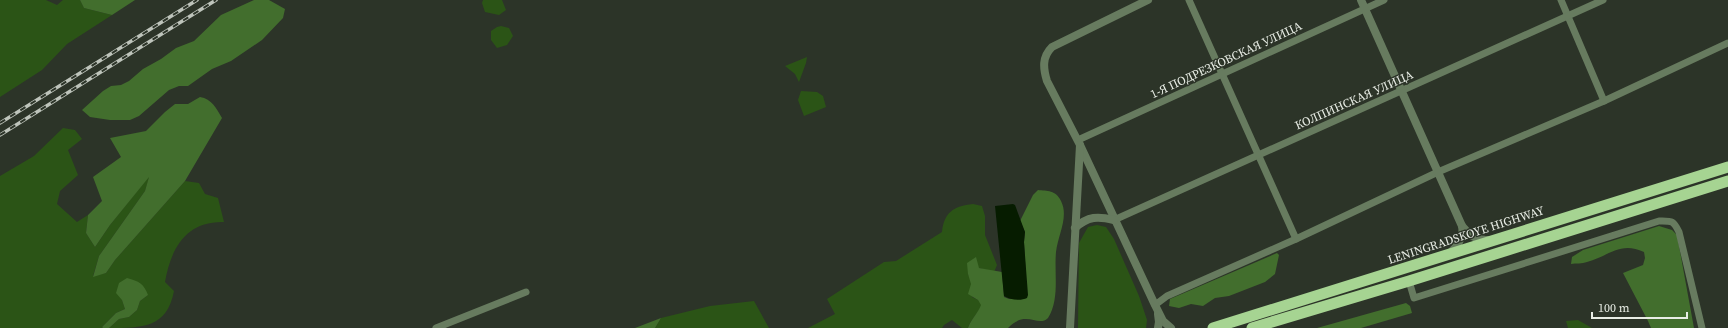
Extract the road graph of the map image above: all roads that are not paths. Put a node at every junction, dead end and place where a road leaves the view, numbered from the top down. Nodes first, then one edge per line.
1 (1148, 0) edge
2 (1189, 0) edge
3 (1361, 0) edge
4 (1384, 0) edge
5 (1561, 0) edge
6 (1603, 0) edge
7 (1365, 9) junction
8 (1568, 16) junction
9 (1728, 43) edge
10 (1222, 73) junction
11 (1402, 90) junction
12 (1604, 101) junction
13 (1079, 142) junction
14 (1260, 155) junction
15 (1728, 167) edge
16 (1438, 172) junction
17 (1728, 181) edge
18 (1114, 220) junction
19 (1462, 226) junction
20 (1075, 228) junction
21 (1296, 239) junction
22 (1497, 239) junction
23 (1444, 256) junction
24 (1409, 281) junction
25 (526, 292) dead end
26 (1155, 305) junction
27 (436, 328) edge
28 (1070, 328) edge
29 (1158, 328) edge
30 (1171, 328) edge
31 (1213, 328) edge
32 (1252, 328) edge
33 (1702, 328) edge

1 - 13 street
2 - 10 street
3 - 7 street
4 - 7 street, 1-Я ПОДРЕЗКОВСКАЯ УЛИЦА
5 - 8 street
6 - 8 street, КОЛПИНСКАЯ УЛИЦА
7 - 10 street, 1-Я ПОДРЕЗКОВСКАЯ УЛИЦА
7 - 11 street
8 - 11 street, КОЛПИНСКАЯ УЛИЦА
8 - 12 street
9 - 12 street
10 - 13 street, 1-Я ПОДРЕЗКОВСКАЯ УЛИЦА
10 - 14 street
11 - 14 street, КОЛПИНСКАЯ УЛИЦА
11 - 16 street
12 - 16 street
13 - 18 street
13 - 20 street
14 - 18 street, КОЛПИНСКАЯ УЛИЦА
14 - 21 street
15 - 22 highway, LENINGRADSKOYE HIGHWAY
16 - 19 street
16 - 21 street
17 - 24 highway
18 - 20 street
18 - 26 street
19 - 22 street
19 - 23 street
20 - 28 street
21 - 26 street
22 - 23 highway, LENINGRADSKOYE HIGHWAY
23 - 31 highway, LENINGRADSKOYE HIGHWAY
24 - 32 highway
24 - 33 street
25 - 27 street
26 - 29 street
26 - 30 street

